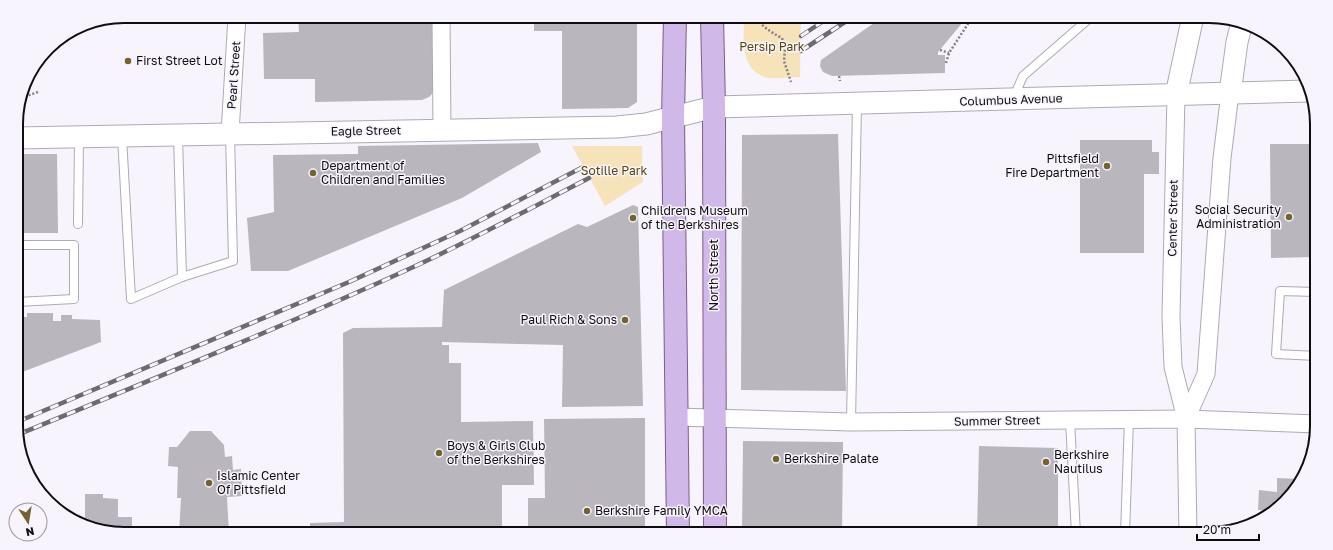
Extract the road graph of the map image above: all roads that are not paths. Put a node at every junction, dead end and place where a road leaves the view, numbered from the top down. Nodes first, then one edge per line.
1 (237, 23) edge
2 (441, 23) edge
3 (674, 23) edge
4 (712, 23) edge
5 (1084, 23) edge
6 (1191, 23) edge
7 (1241, 28) edge
8 (1305, 91) edge
9 (1230, 93) junction
10 (1176, 95) junction
11 (1013, 99) junction
12 (857, 104) junction
13 (714, 107) junction
14 (674, 118) junction
15 (442, 130) junction
16 (178, 134) junction
17 (230, 134) junction
18 (122, 136) junction
19 (79, 137) junction
20 (23, 138) edge
21 (78, 224) dead end
22 (23, 245) edge
23 (182, 277) junction
24 (1310, 292) edge
25 (23, 302) edge
26 (1310, 356) edge
27 (676, 417) junction
28 (714, 417) junction
29 (1129, 419) junction
30 (1186, 419) junction
31 (1070, 420) junction
32 (850, 422) junction
33 (1310, 424) edge
34 (678, 527) edge
35 (715, 527) edge
36 (1076, 527) edge
37 (1125, 527) edge
38 (1188, 527) edge

1 - 17 street, Pearl Street
2 - 15 street
3 - 14 main road
4 - 13 main road, North Street
5 - 11 lane
6 - 10 street, Center Street
7 - 9 street, Center Street
8 - 9 street, Columbus Avenue
9 - 10 street, Columbus Avenue
9 - 30 street, Center Street
10 - 11 street, Columbus Avenue
10 - 30 street, Center Street
11 - 12 street, Columbus Avenue
12 - 13 street, Columbus Avenue
12 - 32 lane
13 - 14 street, Eagle Street
13 - 28 main road, North Street
14 - 15 street, Eagle Street
14 - 27 main road
15 - 17 street, Eagle Street
16 - 17 street, Eagle Street
16 - 18 street, Eagle Street
16 - 23 lane
17 - 23 lane
18 - 19 street, Eagle Street
18 - 23 lane
19 - 20 street, Eagle Street
19 - 21 lane
22 - 25 lane
24 - 26 lane
27 - 28 street, Summer Street
27 - 34 main road
28 - 32 street, Summer Street
28 - 35 main road, North Street
29 - 30 street, Summer Street
29 - 31 street, Summer Street
29 - 37 lane
30 - 33 street, Summer Street
30 - 38 street, Center Street
31 - 32 street, Summer Street
31 - 36 lane

